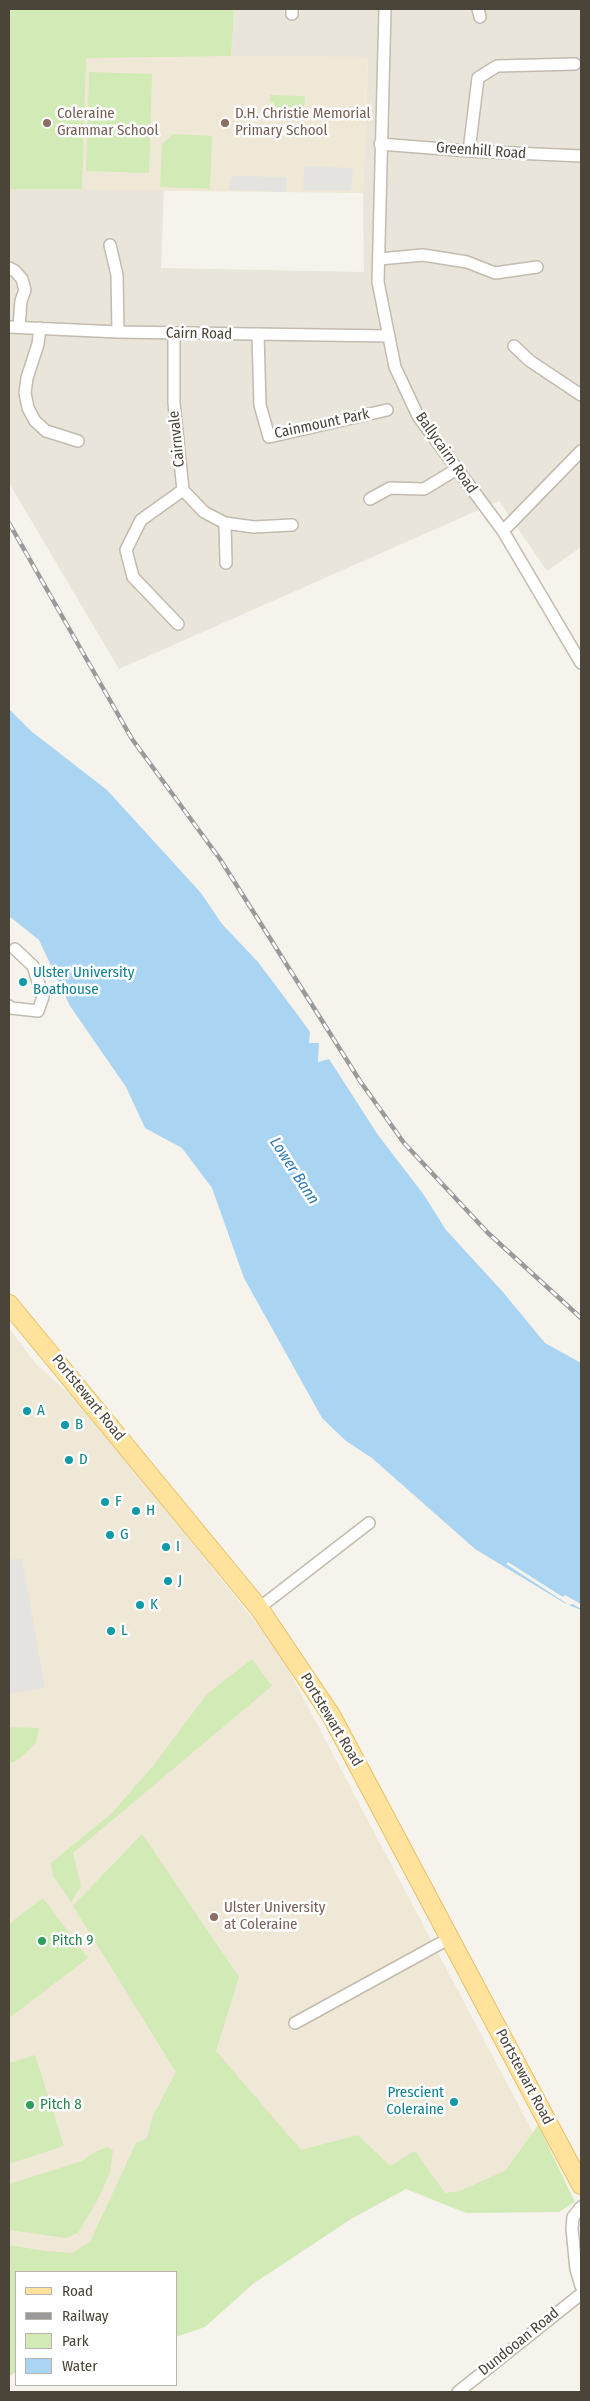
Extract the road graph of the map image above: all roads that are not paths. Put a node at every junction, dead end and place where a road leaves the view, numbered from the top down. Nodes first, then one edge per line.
1 (385, 9) edge
2 (574, 64) dead end
3 (380, 144) junction
4 (469, 151) junction
5 (581, 156) edge
6 (110, 245) dead end
7 (379, 259) junction
8 (537, 266) dead end
9 (9, 268) edge
10 (14, 327) edge
11 (40, 328) junction
12 (118, 332) junction
13 (174, 333) junction
14 (258, 334) junction
15 (389, 336) junction
16 (514, 346) dead end
17 (581, 395) edge
18 (387, 410) dead end
19 (78, 441) dead end
20 (581, 451) edge
21 (456, 468) junction
22 (183, 490) junction
23 (370, 499) dead end
24 (225, 523) junction
25 (292, 525) dead end
26 (503, 531) junction
27 (226, 563) dead end
28 (178, 624) dead end
29 (581, 663) edge
30 (15, 949) dead end
31 (9, 1006) edge
32 (9, 1304) edge
33 (369, 1523) dead end
34 (259, 1608) junction
35 (450, 1938) junction
36 (294, 2023) dead end
37 (581, 2185) edge
38 (581, 2207) edge
39 (581, 2286) edge
40 (581, 2294) edge
41 (458, 2392) edge

1 - 3 street, Ballycairn Road
2 - 4 street
3 - 4 street, Greenhill Road
3 - 7 street, Ballycairn Road
4 - 5 street, Greenhill Road
6 - 12 street
7 - 8 street
7 - 15 street, Ballycairn Road
9 - 10 street
10 - 11 street, Cairn Road
11 - 12 street, Cairn Road
11 - 19 street
12 - 13 street, Cairn Road
13 - 14 street, Cairn Road
13 - 22 street, Cairnvale
14 - 15 street, Cairn Road
14 - 18 street, Cainmount Park
15 - 21 street, Ballycairn Road
16 - 17 street
20 - 26 street
21 - 23 street
21 - 26 street, Ballycairn Road
22 - 24 street
22 - 28 street
24 - 25 street
24 - 27 street
26 - 29 street, Ballycairn Road
30 - 31 street
32 - 34 main road, Portstewart Road
33 - 34 street
34 - 35 main road, Portstewart Road
35 - 36 street
35 - 37 main road, Portstewart Road
38 - 39 street
40 - 41 street, Dundooan Road

